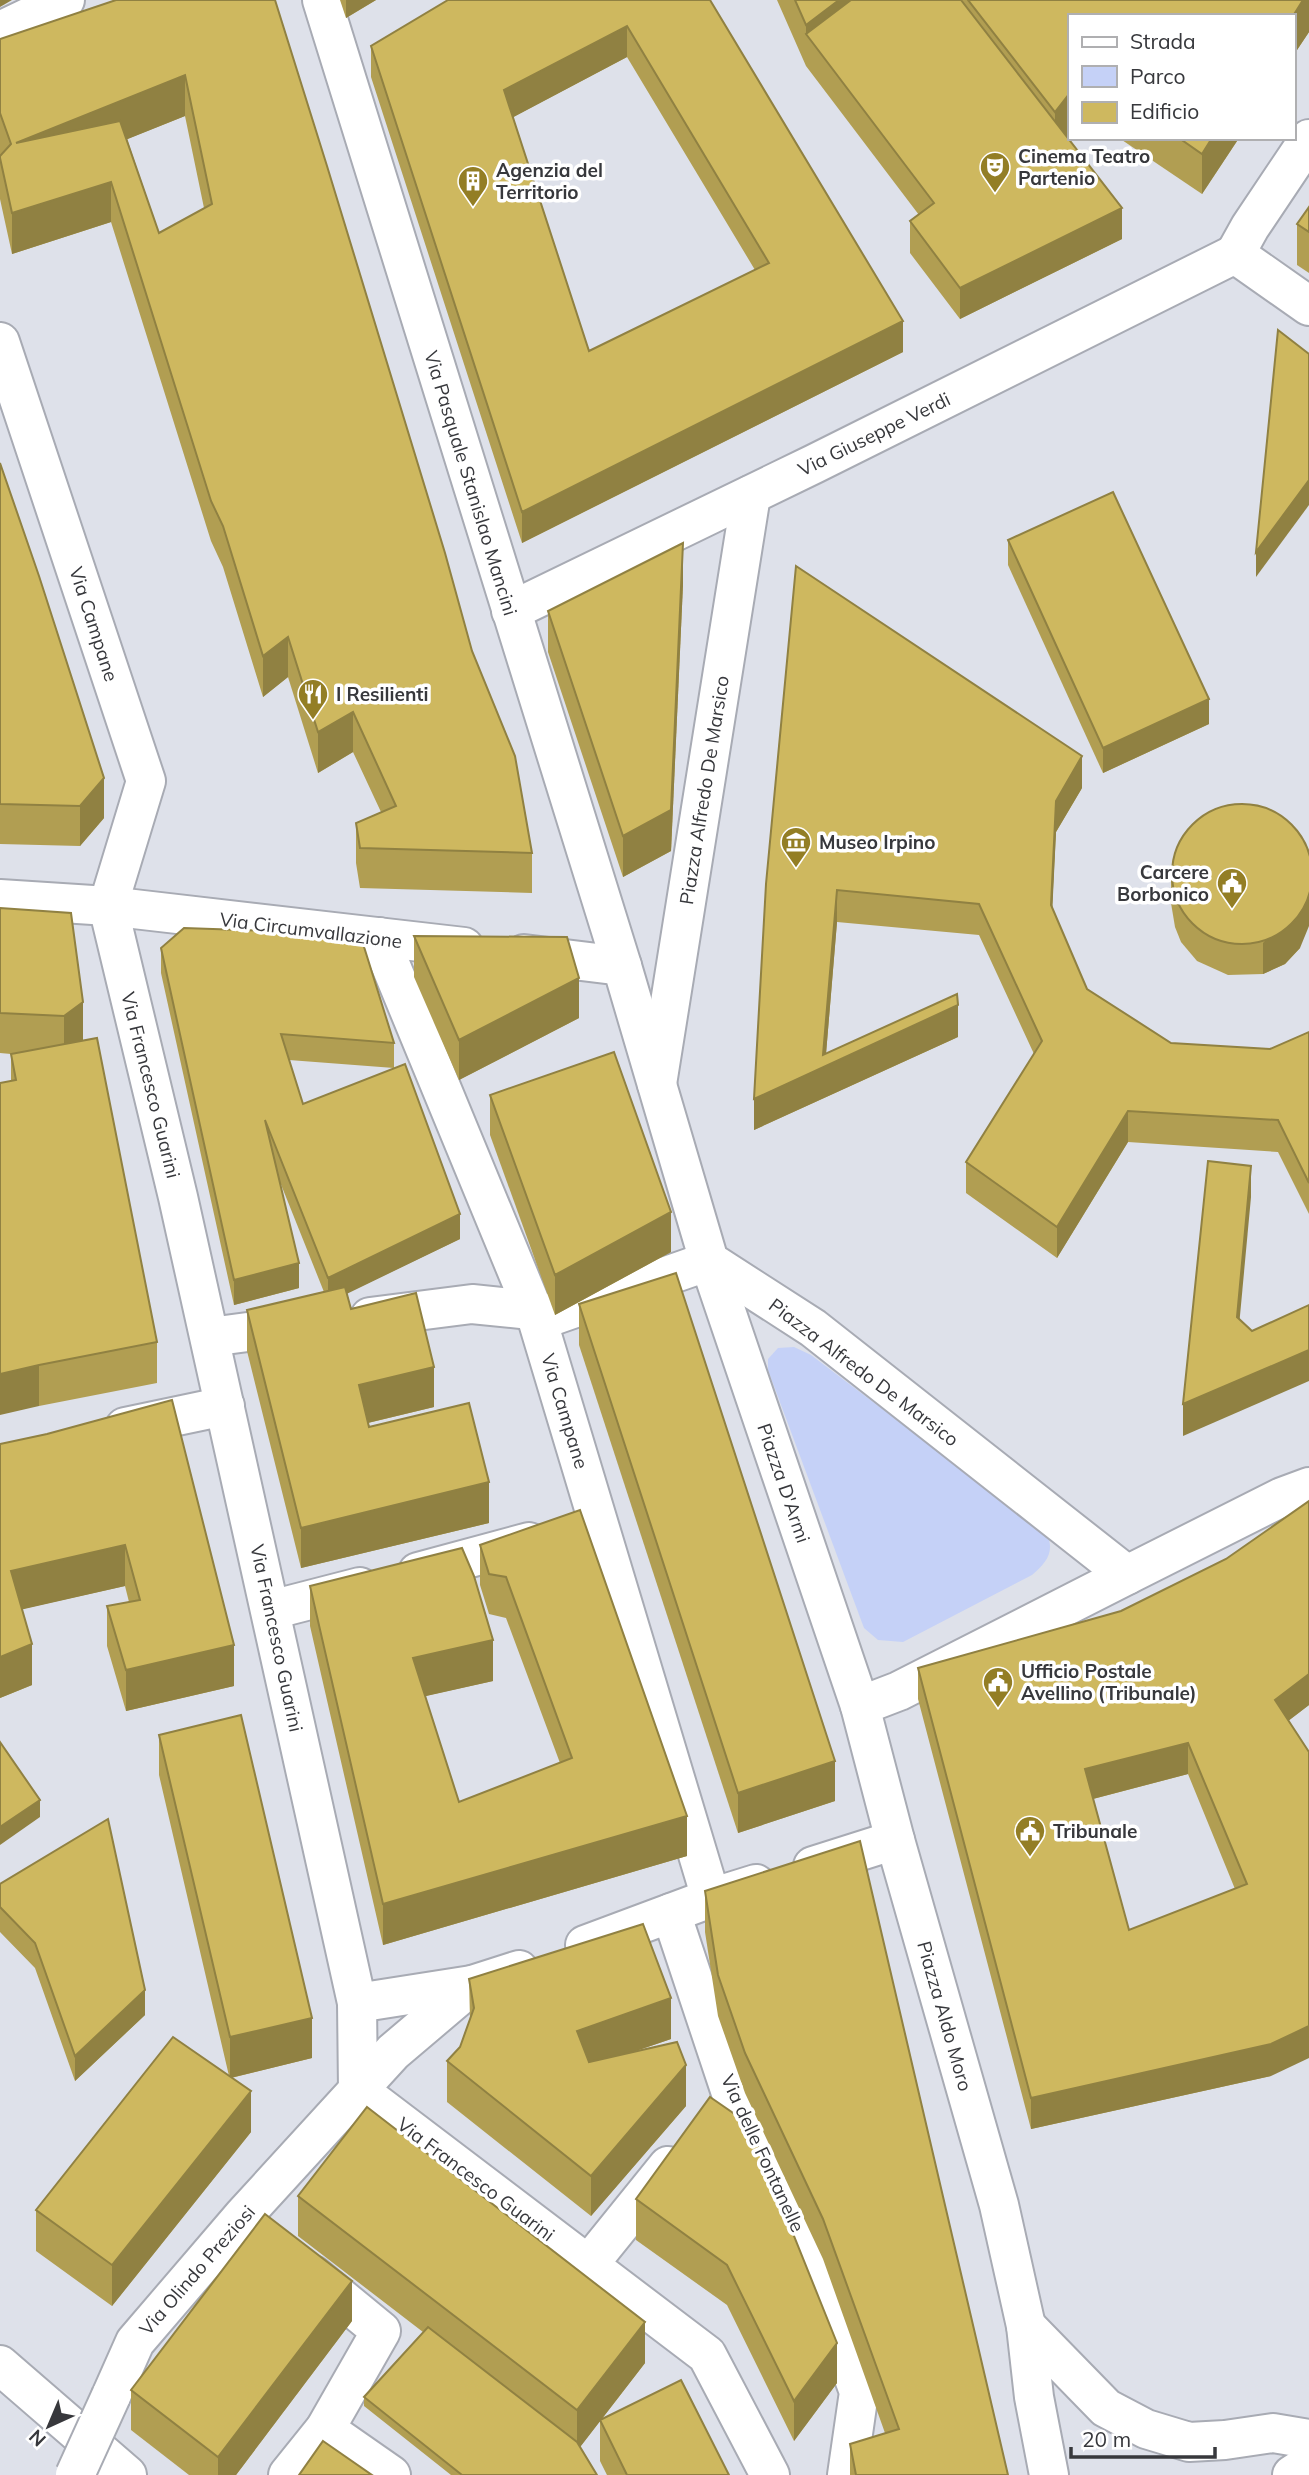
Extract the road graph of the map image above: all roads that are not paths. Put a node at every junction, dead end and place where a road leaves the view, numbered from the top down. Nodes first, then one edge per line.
1 (65, 0) edge
2 (321, 0) edge
3 (0, 31) edge
4 (1309, 139) edge
5 (1235, 254) junction
6 (1309, 306) edge
7 (0, 342) edge
8 (751, 495) junction
9 (511, 611) junction
10 (0, 899) edge
11 (108, 906) junction
12 (379, 937) junction
13 (622, 966) junction
14 (657, 1084) junction
15 (709, 1261) junction
16 (531, 1310) junction
17 (210, 1337) junction
18 (225, 1406) junction
19 (93, 1434) edge
20 (1309, 1487) edge
21 (599, 1524) junction
22 (1127, 1575) junction
23 (271, 1611) junction
24 (860, 1706) junction
25 (895, 1840) junction
26 (711, 1898) junction
27 (671, 1913) junction
28 (472, 1985) junction
29 (357, 2003) junction
30 (358, 2090) junction
31 (730, 2090) junction
32 (264, 2234) junction
33 (588, 2265) junction
34 (1026, 2326) junction
35 (0, 2365) edge
36 (325, 2429) junction
37 (1309, 2439) edge
38 (1309, 2464) edge
39 (75, 2475) edge
40 (127, 2475) edge
41 (288, 2475) edge
42 (391, 2475) edge
43 (770, 2475) edge
44 (846, 2475) edge
45 (1049, 2475) edge
46 (1292, 2475) edge

1 - 3 street
2 - 9 street, Via Pasquale Stanislao Mancini
4 - 5 street
5 - 6 street
5 - 8 street, Via Giuseppe Verdi
7 - 11 street, Via Campane
8 - 9 street, Via Giuseppe Verdi
8 - 14 street, Piazza Alfredo De Marsico
9 - 13 street, Via Pasquale Stanislao Mancini
10 - 11 street, Via Circumvallazione
11 - 12 street, Via Circumvallazione
11 - 17 street, Via Francesco Guarini
12 - 13 street, Via Circumvallazione
12 - 16 street, Via Campane
13 - 14 street, Piazza Alfredo De Marsico
14 - 15 street, Piazza Alfredo De Marsico
15 - 16 street
15 - 22 street, Piazza Alfredo De Marsico
15 - 24 street, Piazza D'Armi
16 - 17 street
16 - 21 street, Via Campane
17 - 18 street, Via Francesco Guarini
18 - 19 street
18 - 23 street, Via Francesco Guarini
20 - 22 street
21 - 23 street
21 - 26 street, Via Campane
22 - 24 street
23 - 29 street, Via Francesco Guarini
24 - 25 street, Piazza Aldo Moro
25 - 26 street
25 - 34 street, Piazza Aldo Moro
26 - 27 street
27 - 28 street
27 - 31 street, Via delle Fontanelle
28 - 29 street
28 - 30 street, Via Olindo Preziosi
29 - 30 street, Via Francesco Guarini
30 - 32 street, Via Olindo Preziosi
30 - 33 street, Via Francesco Guarini
31 - 33 street
31 - 44 street, Via delle Fontanelle
32 - 36 street
32 - 39 street, Via Olindo Preziosi, bridge
33 - 43 street, Via Francesco Guarini
34 - 37 street
34 - 45 street, Piazza Aldo Moro
35 - 40 street
36 - 41 street
36 - 42 street
38 - 46 street

